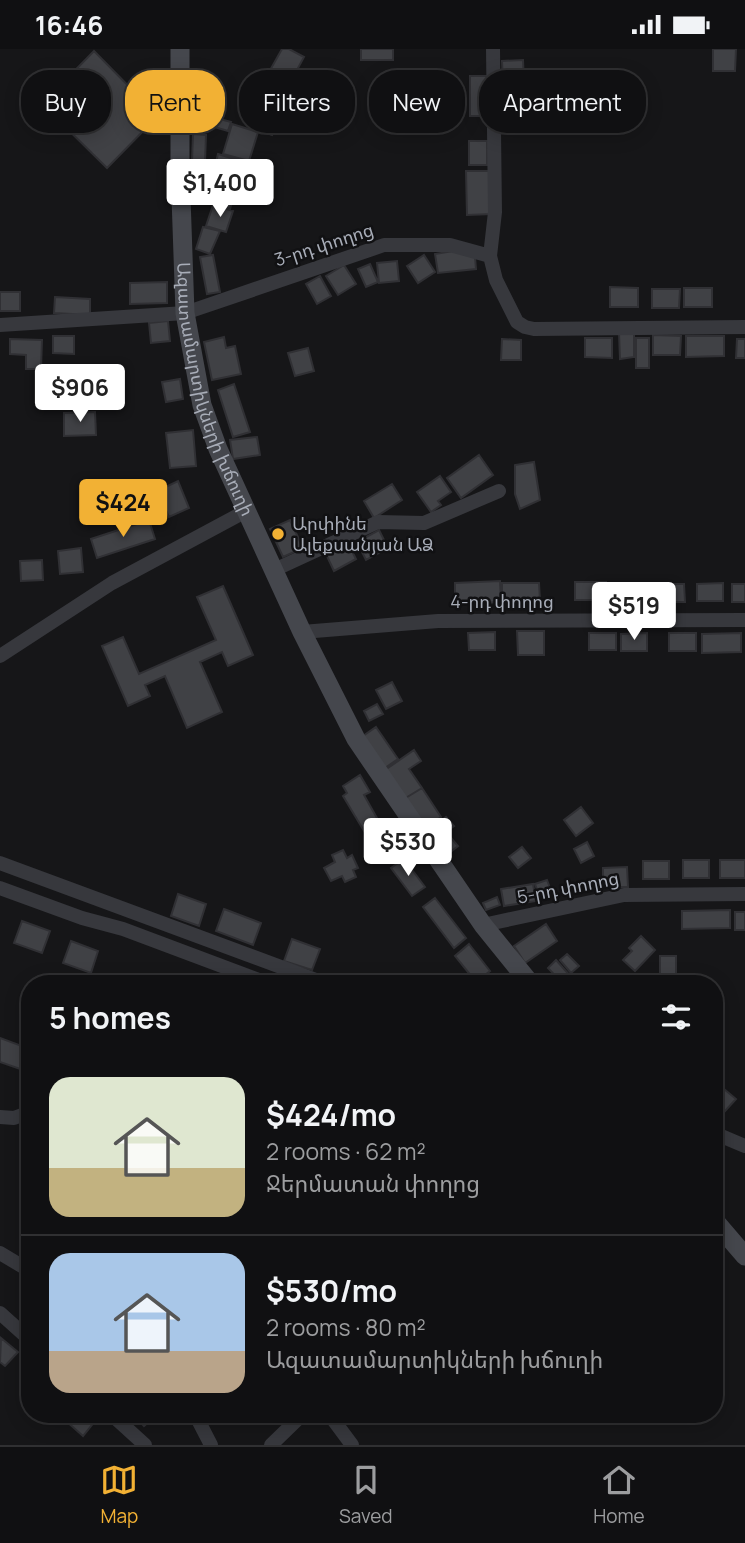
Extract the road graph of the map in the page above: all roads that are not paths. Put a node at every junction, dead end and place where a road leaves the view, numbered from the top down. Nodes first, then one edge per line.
1 (180, 49) edge
2 (493, 49) edge
3 (489, 256) junction
4 (185, 313) junction
5 (0, 325) edge
6 (745, 327) edge
7 (499, 491) dead end
8 (246, 511) junction
9 (274, 571) junction
10 (745, 620) edge
11 (302, 632) junction
12 (0, 656) edge
13 (0, 863) edge
14 (0, 888) edge
15 (745, 894) edge
16 (483, 925) junction
17 (246, 975) edge
18 (302, 975) edge
19 (524, 975) edge
20 (21, 1115) edge
21 (0, 1117) edge
22 (723, 1137) edge
23 (745, 1146) edge
24 (723, 1230) edge
25 (0, 1253) edge
26 (745, 1256) edge
27 (21, 1266) edge
28 (0, 1314) edge
29 (21, 1333) edge
30 (121, 1423) edge
31 (200, 1423) edge
32 (294, 1423) edge
33 (336, 1423) edge
34 (145, 1445) edge
35 (211, 1445) edge
36 (271, 1445) edge
37 (352, 1445) edge

1 - 4 main road, Ազատամարտիկների խճուղի
2 - 3 street
3 - 4 street, 3-րդ փողոց
3 - 6 street
4 - 5 street, 3-րդ փողոց
4 - 8 main road, Ազատամարտիկների խճուղի
7 - 9 street
8 - 9 main road, Ազատամարտիկների խճուղի
8 - 12 street
9 - 11 main road, Ազատամարտիկների խճուղի
10 - 11 street, 4-րդ փողոց
11 - 16 main road, Ազատամարտիկների խճուղի
13 - 18 street
14 - 17 street
15 - 16 street, 5-րդ փողոց
16 - 19 main road, Ազատամարտիկների խճուղի
20 - 21 street
22 - 23 street
24 - 26 main road
25 - 27 street
28 - 29 street
30 - 34 street
31 - 35 street
32 - 36 street
33 - 37 street

